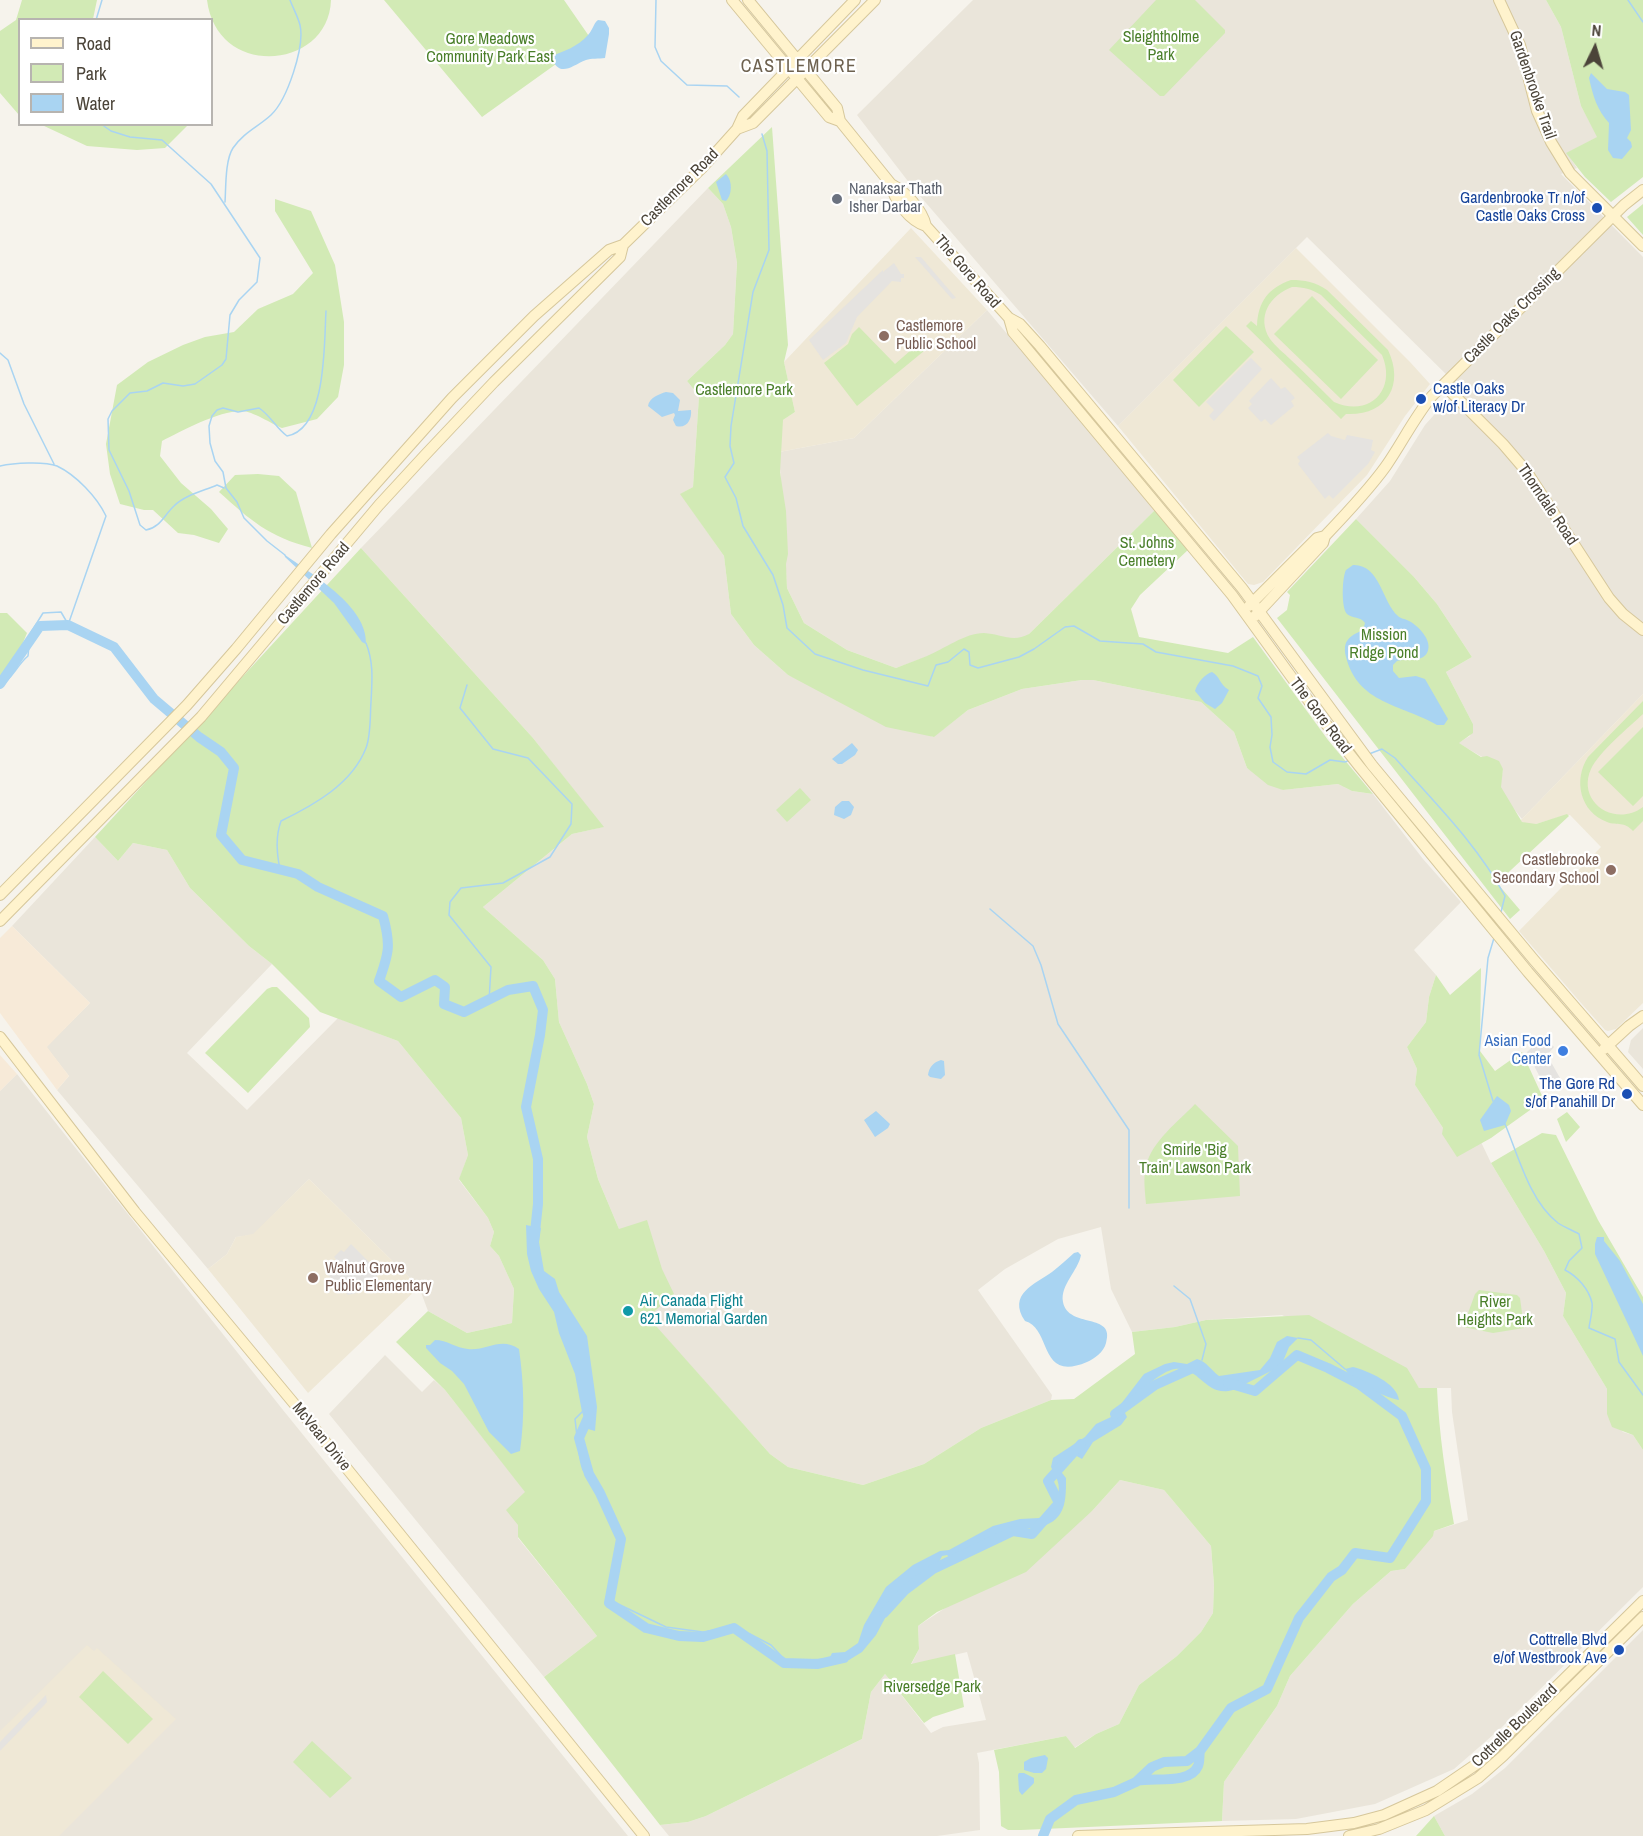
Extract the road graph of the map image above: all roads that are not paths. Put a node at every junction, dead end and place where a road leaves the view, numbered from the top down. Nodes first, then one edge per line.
1 (732, 0) edge
2 (748, 0) edge
3 (855, 0) edge
4 (875, 0) edge
5 (1499, 0) edge
6 (797, 59) junction
7 (789, 68) junction
8 (805, 68) junction
9 (797, 78) junction
10 (840, 121) junction
11 (737, 129) junction
12 (1643, 190) edge
13 (1613, 216) junction
14 (623, 246) junction
15 (1643, 246) edge
16 (1008, 318) junction
17 (1444, 385) junction
18 (366, 494) junction
19 (380, 505) junction
20 (331, 534) junction
21 (345, 546) junction
22 (1256, 607) junction
23 (1247, 616) junction
24 (1643, 630) edge
25 (122, 772) junction
26 (135, 785) junction
27 (0, 896) edge
28 (0, 921) edge
29 (1642, 1017) edge
30 (0, 1037) edge
31 (1611, 1049) junction
32 (1602, 1057) junction
33 (1643, 1086) edge
34 (1643, 1105) edge
35 (1643, 1601) edge
36 (1643, 1617) edge
37 (1109, 1835) edge
38 (644, 1836) edge
39 (1078, 1836) edge
40 (1348, 1836) edge

1 - 7 main road, The Gore Road
2 - 6 main road, The Gore Road
3 - 6 main road, Castlemore Road
4 - 8 main road, Castlemore Road
5 - 13 main road, Gardenbrooke Trail
6 - 7 main road, Castlemore Road
6 - 8 main road, The Gore Road
7 - 9 main road, The Gore Road
7 - 11 main road, Castlemore Road
8 - 9 main road, Castlemore Road
8 - 10 main road, The Gore Road
9 - 10 main road, The Gore Road
9 - 11 main road, Castlemore Road
10 - 16 main road, The Gore Road
11 - 14 main road, Castlemore Road
12 - 13 main road, Castle Oaks Crossing
13 - 15 main road, Gardenbrooke Trail
13 - 17 main road, Castle Oaks Crossing
14 - 18 main road, Castlemore Road
14 - 19 main road, Castlemore Road
16 - 22 main road, The Gore Road
16 - 23 main road, The Gore Road
17 - 22 main road, Castle Oaks Crossing
17 - 24 main road, Thorndale Road
18 - 19 main road
18 - 20 main road, Castlemore Road
19 - 21 main road, Castlemore Road
20 - 21 main road
20 - 25 main road, Castlemore Road
21 - 26 main road, Castlemore Road
22 - 23 main road, Castle Oaks Crossing
22 - 31 main road, The Gore Road
23 - 32 main road, The Gore Road
25 - 26 main road
25 - 27 main road, Castlemore Road
26 - 28 main road, Castlemore Road
29 - 31 main road
30 - 38 main road, McVean Drive
31 - 32 main road
31 - 33 main road, The Gore Road
32 - 34 main road, The Gore Road
35 - 37 main road, Cottrelle Boulevard
36 - 40 main road, Cottrelle Boulevard
37 - 39 main road, Cottrelle Boulevard

